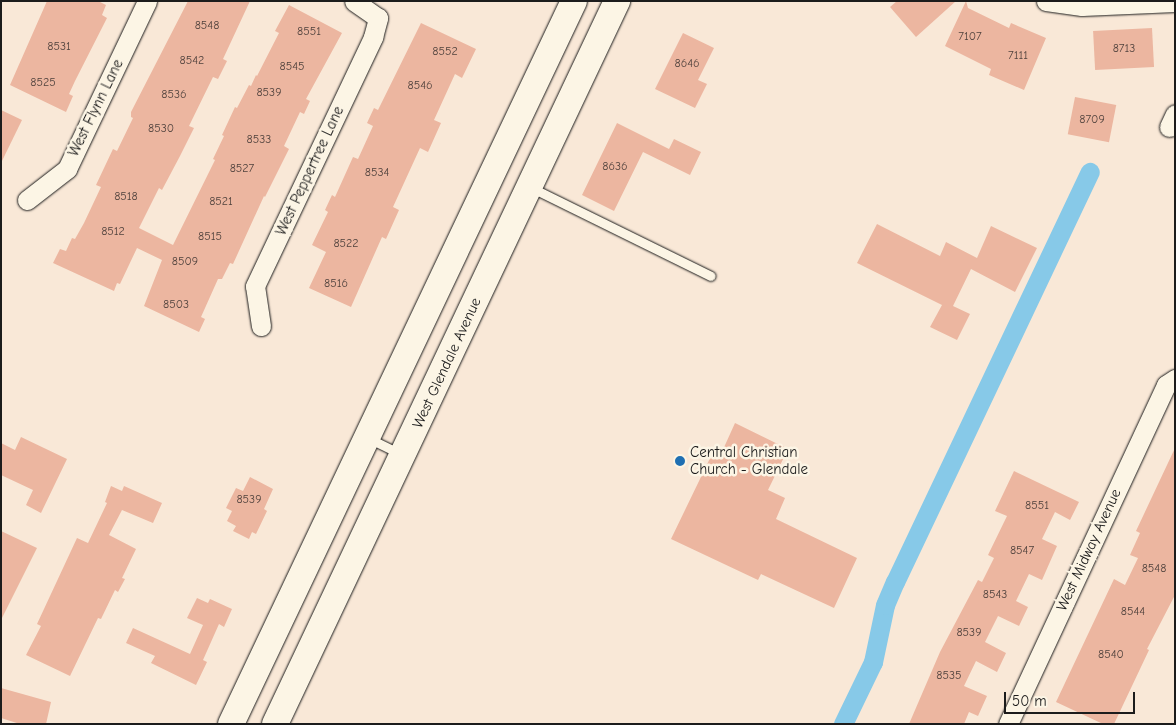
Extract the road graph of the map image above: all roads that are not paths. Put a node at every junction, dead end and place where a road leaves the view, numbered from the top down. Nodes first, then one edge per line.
1 (147, 1) edge
2 (354, 1) edge
3 (574, 1) edge
4 (618, 1) edge
5 (1046, 1) edge
6 (1175, 2) edge
7 (530, 186) junction
8 (27, 200) dead end
9 (711, 276) dead end
10 (261, 326) dead end
11 (1175, 379) edge
12 (368, 438) junction
13 (403, 455) junction
14 (231, 724) edge
15 (275, 724) edge
16 (1008, 724) edge

1 - 8 street, West Flynn Lane
2 - 10 street, West Peppertree Lane
3 - 12 main road
4 - 7 main road, West Glendale Avenue
5 - 6 street
7 - 9 lane
7 - 13 main road, West Glendale Avenue
11 - 16 street, West Midway Avenue
12 - 13 lane
12 - 14 main road
13 - 15 main road, West Glendale Avenue

